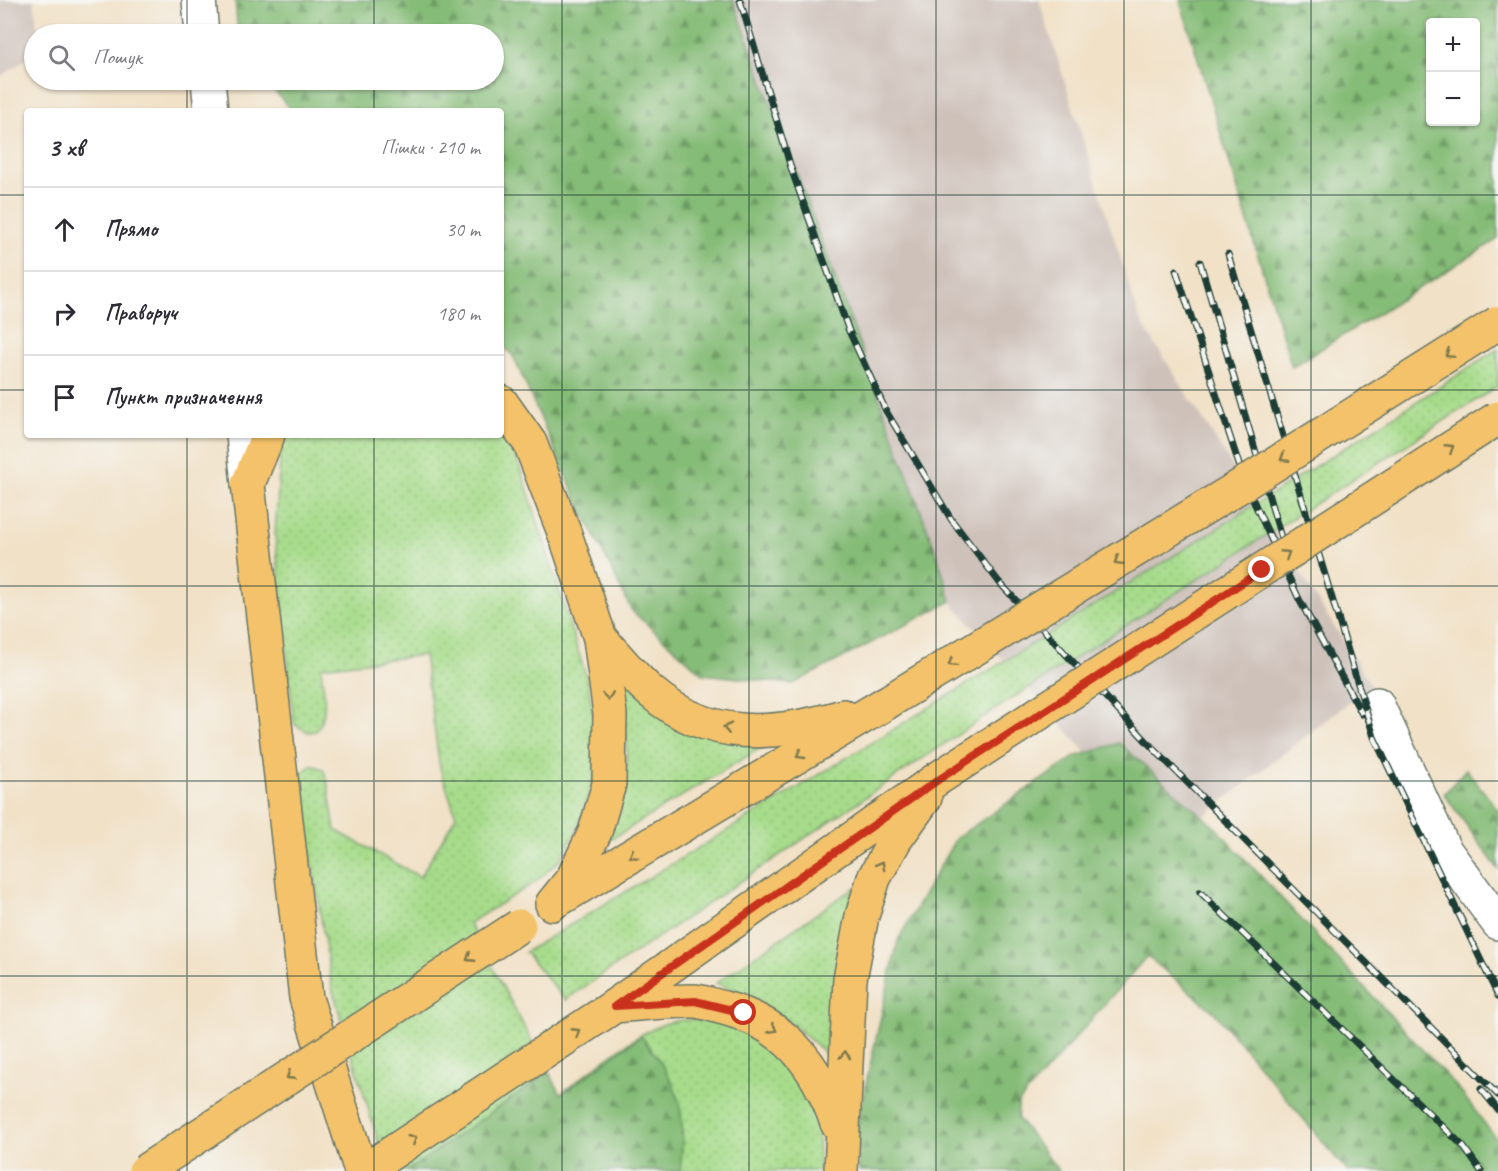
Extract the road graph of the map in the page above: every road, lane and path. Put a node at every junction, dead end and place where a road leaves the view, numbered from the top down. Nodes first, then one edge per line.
1 (198, 0) edge
2 (201, 24) edge
3 (209, 90) edge
4 (211, 108) edge
5 (1498, 323) edge
6 (504, 390) edge
7 (504, 406) edge
8 (1498, 418) edge
9 (243, 438) edge
10 (267, 438) edge
11 (530, 442) junction
12 (248, 484) junction
13 (600, 638) junction
14 (886, 703) junction
15 (1377, 704) dead end
16 (938, 780) junction
17 (552, 904) junction
18 (1498, 923) edge
19 (611, 1009) junction
20 (840, 1135) junction
21 (145, 1171) edge
22 (363, 1171) edge
23 (841, 1171) edge

1 - 2 street
3 - 4 street
5 -> 14 main road, bridge
6 - 11 street
7 - 11 main road
16 -> 8 main road, bridge
9 - 12 street
10 - 12 main road
11 - 13 main road
12 - 22 main road
14 -> 13 main road
13 -> 17 main road
14 -> 17 main road
15 - 18 street
16 - 19 main road
20 -> 16 main road
17 -> 21 main road, bridge
19 -> 20 main road
22 -> 19 main road
20 - 23 main road

